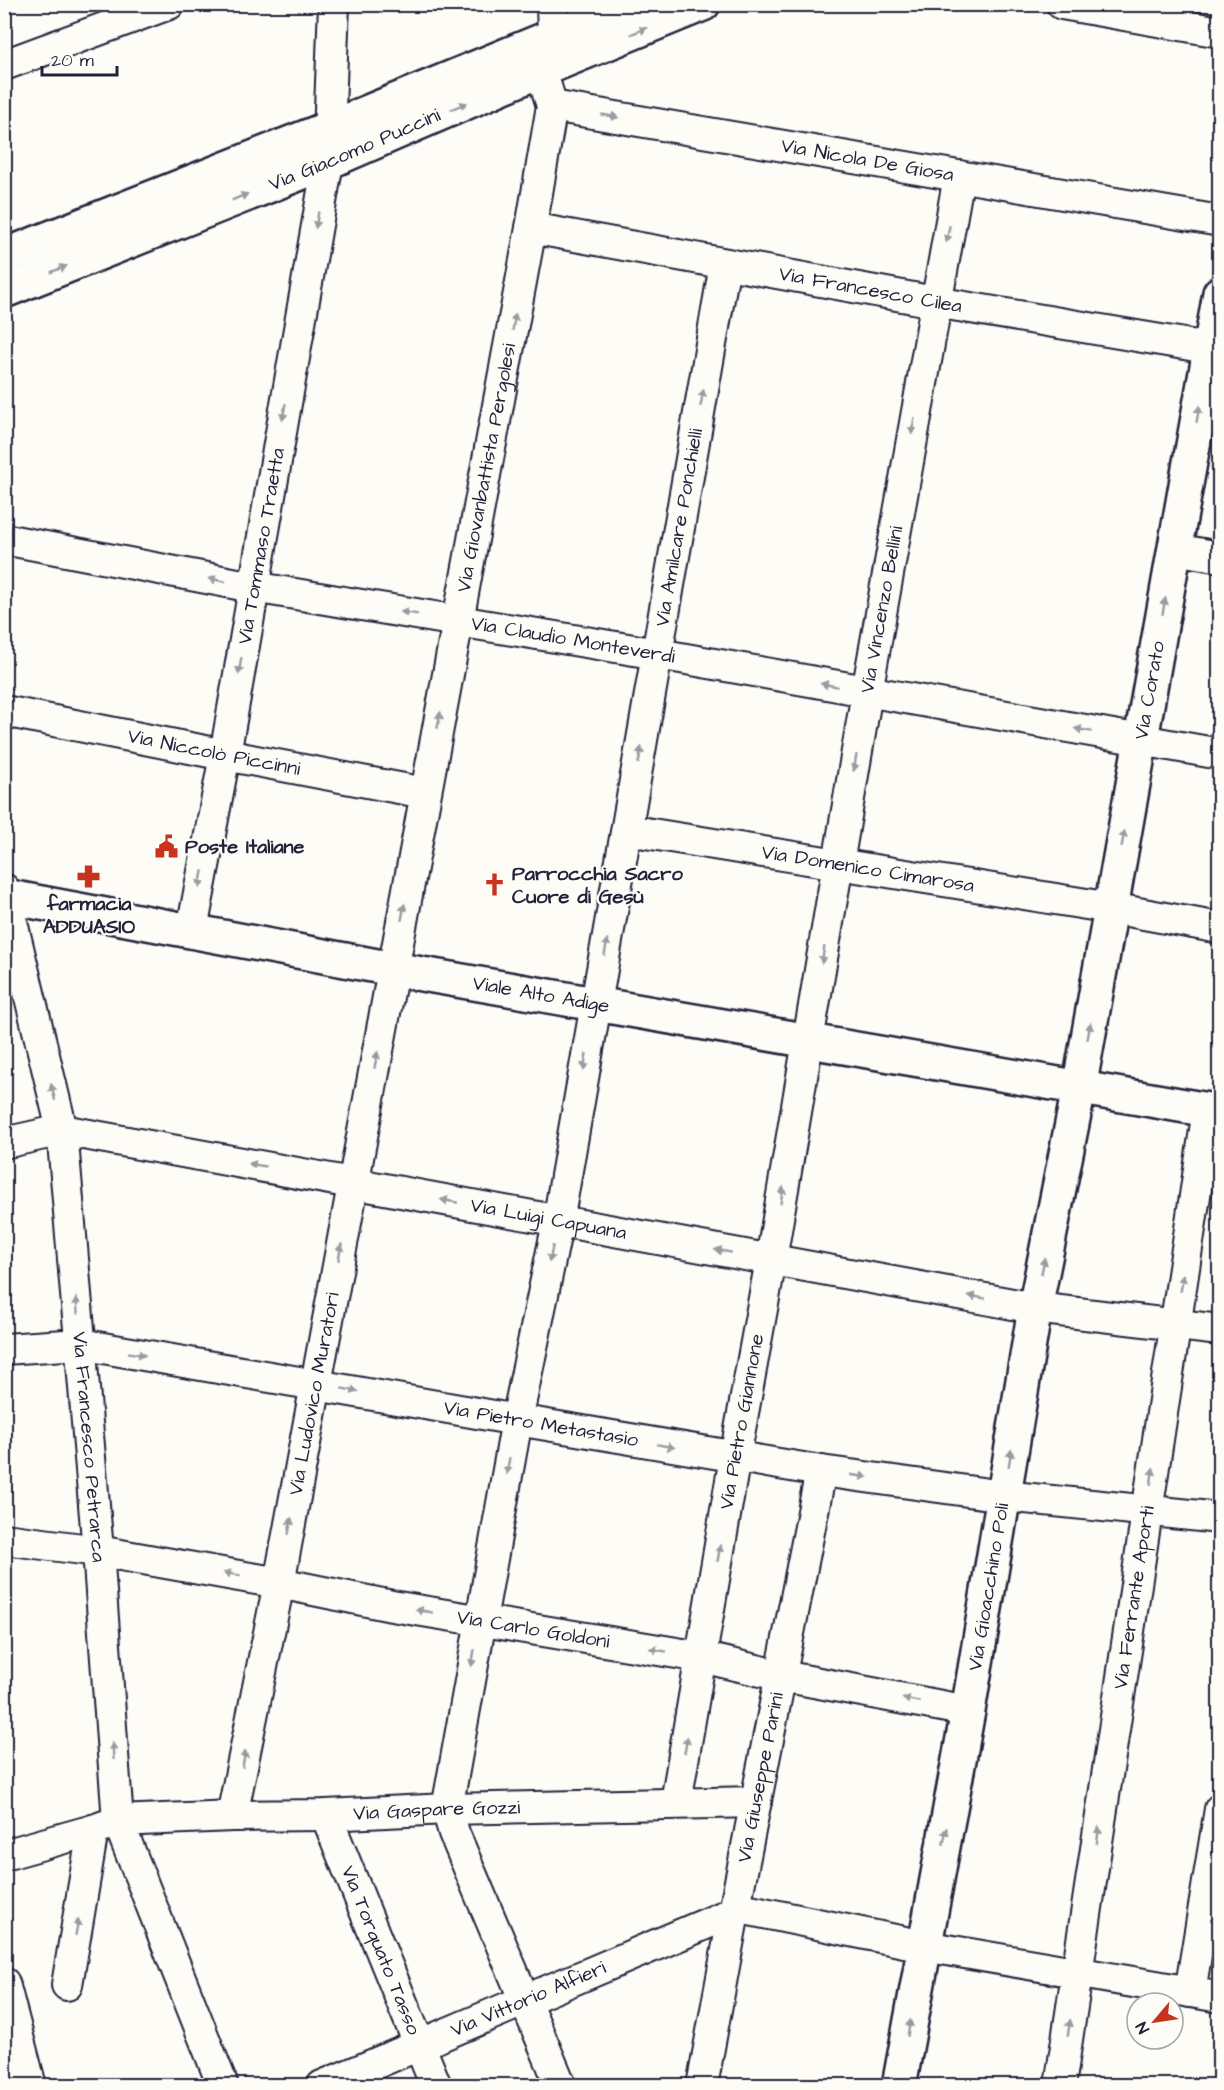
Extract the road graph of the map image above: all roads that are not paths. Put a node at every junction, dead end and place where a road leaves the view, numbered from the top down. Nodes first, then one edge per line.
1 (170, 4) edge
2 (334, 4) edge
3 (631, 4) edge
4 (703, 4) edge
5 (1062, 4) edge
6 (553, 20) edge
7 (1220, 32) edge
8 (4, 65) edge
9 (541, 70) junction
10 (552, 106) junction
11 (329, 128) junction
12 (328, 162) junction
13 (958, 176) junction
14 (1220, 221) edge
15 (531, 228) junction
16 (4, 256) edge
17 (726, 264) junction
18 (4, 291) edge
19 (1220, 293) edge
20 (935, 302) junction
21 (1215, 350) edge
22 (4, 539) edge
23 (1174, 549) junction
24 (1220, 557) edge
25 (253, 587) junction
26 (458, 621) junction
27 (658, 654) junction
28 (867, 692) junction
29 (4, 711) edge
30 (1141, 740) junction
31 (1220, 754) edge
32 (225, 755) junction
33 (425, 793) junction
34 (627, 830) junction
35 (838, 864) junction
36 (5, 894) edge
37 (1111, 908) junction
38 (1220, 928) edge
39 (192, 930) junction
40 (393, 969) junction
41 (595, 1005) junction
42 (809, 1042) junction
43 (1079, 1089) junction
44 (1214, 1111) edge
45 (63, 1130) junction
46 (4, 1143) edge
47 (352, 1182) junction
48 (558, 1222) junction
49 (771, 1260) junction
50 (1035, 1308) junction
51 (1175, 1325) junction
52 (1220, 1330) edge
53 (80, 1344) junction
54 (4, 1349) edge
55 (315, 1384) junction
56 (517, 1420) junction
57 (735, 1457) junction
58 (821, 1471) junction
59 (1004, 1496) junction
60 (1146, 1512) junction
61 (1220, 1518) edge
62 (4, 1539) edge
63 (98, 1551) junction
64 (279, 1583) junction
65 (480, 1620) junction
66 (701, 1658) junction
67 (782, 1676) junction
68 (968, 1711) junction
69 (676, 1802) junction
70 (756, 1802) junction
71 (447, 1809) junction
72 (1220, 1809) edge
73 (326, 1815) junction
74 (232, 1816) junction
75 (106, 1825) junction
76 (4, 1855) edge
77 (735, 1910) junction
78 (924, 1946) junction
79 (1077, 1973) junction
80 (4, 1983) edge
81 (67, 1984) dead end
82 (1190, 1992) junction
83 (1220, 1997) edge
84 (524, 2000) junction
85 (420, 2044) junction
86 (22, 2083) edge
87 (223, 2085) edge
88 (322, 2085) edge
89 (436, 2085) edge
90 (561, 2085) edge
91 (702, 2085) edge
92 (899, 2085) edge
93 (1060, 2085) edge

1 - 8 street
2 - 11 street, Via Tommaso Traetta
3 - 6 street, Via Giacomo Puccini
9 -> 4 street, Via Giacomo Puccini
5 - 7 street
6 - 11 street, Via Giacomo Puccini
9 - 10 street
12 -> 9 street, Via Giacomo Puccini
10 -> 13 street, Via Nicola De Giosa
10 - 15 street, Via Giovanbattista Pergolesi
11 - 12 street, Via Tommaso Traetta
11 - 16 street, Via Giacomo Puccini
18 -> 12 street, Via Giacomo Puccini
12 -> 25 street, Via Tommaso Traetta
13 - 14 street, Via Nicola De Giosa
13 -> 20 street, Via Vincenzo Bellini
15 - 17 street, Via Francesco Cilea
26 -> 15 street, Via Giovanbattista Pergolesi
17 - 20 street, Via Francesco Cilea
27 -> 17 street, Via Amilcare Ponchielli
19 - 21 street, Via Corato
20 - 21 street, Via Francesco Cilea
20 -> 28 street, Via Vincenzo Bellini
23 -> 21 street, Via Corato
25 -> 22 street, Via Claudio Monteverdi
23 - 24 street
30 -> 23 street, Via Corato
26 -> 25 street, Via Claudio Monteverdi
25 -> 32 street, Via Tommaso Traetta
26 - 27 street, Via Claudio Monteverdi
33 -> 26 street, Via Giovanbattista Pergolesi
28 -> 27 street, Via Claudio Monteverdi
34 -> 27 street, Via Amilcare Ponchielli
30 -> 28 street, Via Claudio Monteverdi
28 -> 35 street, Via Vincenzo Bellini
29 - 32 street, Via Niccolò Piccinni
30 - 31 street, Via Claudio Monteverdi
37 -> 30 street, Via Corato
32 - 33 street, Via Niccolò Piccinni
32 -> 39 street, Via Tommaso Traetta
40 -> 33 street, Via Giovanbattista Pergolesi
34 - 35 street, Via Domenico Cimarosa
41 -> 34 street, Via Amilcare Ponchielli
35 - 37 street, Via Domenico Cimarosa
35 -> 42 street, Via Vincenzo Bellini
36 - 39 street, Viale Alto Adige
45 -> 36 street, Via Francesco Petrarca
37 - 38 street, Via Domenico Cimarosa
43 -> 37 street, Via Corato
39 - 40 street, Viale Alto Adige
40 - 41 street, Viale Alto Adige
47 -> 40 street, Via Ludovico Muratori
41 - 42 street, Viale Alto Adige
41 -> 48 street, Via Amilcare Ponchielli
42 - 43 street, Viale Alto Adige
49 -> 42 street, Via Pietro Giannone
43 - 44 street, Viale Alto Adige
50 -> 43 street, Via Gioacchino Poli
51 -> 44 street, Via Ferrante Aporti
45 - 46 street
47 -> 45 street, Via Luigi Capuana
53 -> 45 street, Via Francesco Petrarca
48 -> 47 street, Via Luigi Capuana
55 -> 47 street, Via Ludovico Muratori
49 -> 48 street, Via Luigi Capuana
48 -> 56 street, Via Amilcare Ponchielli
50 -> 49 street, Via Luigi Capuana
49 - 57 street, Via Pietro Giannone
50 - 51 street, Via Luigi Capuana
59 -> 50 street, Via Gioacchino Poli
51 - 52 street, Via Luigi Capuana
60 -> 51 street, Via Ferrante Aporti
53 - 54 street, Via Pietro Metastasio
53 -> 55 street, Via Pietro Metastasio
53 - 63 street, Via Francesco Petrarca
55 -> 56 street, Via Pietro Metastasio
64 -> 55 street, Via Ludovico Muratori
56 -> 57 street, Via Pietro Metastasio
56 -> 65 street, Via Amilcare Ponchielli
57 - 58 street, Via Pietro Metastasio
66 -> 57 street, Via Pietro Giannone
58 -> 59 street, Via Pietro Metastasio
58 - 67 street, Via Giuseppe Parini
59 - 60 street, Via Pietro Metastasio
59 - 68 street, Via Gioacchino Poli
60 - 61 street, Via Pietro Metastasio
79 -> 60 street, Via Ferrante Aporti
62 - 63 street, Via Carlo Goldoni
64 -> 63 street, Via Carlo Goldoni
75 -> 63 street, Via Francesco Petrarca
65 -> 64 street, Via Carlo Goldoni
74 -> 64 street, Via Ludovico Muratori
66 -> 65 street, Via Carlo Goldoni
65 -> 71 street, Via Amilcare Ponchielli
66 - 67 street, Via Carlo Goldoni
69 -> 66 street, Via Pietro Giannone
68 -> 67 street, Via Carlo Goldoni
67 - 70 street, Via Giuseppe Parini
78 -> 68 street, Via Gioacchino Poli
69 - 70 street, Via Gaspare Gozzi
69 - 71 street, Via Gaspare Gozzi
70 - 77 street, Via Giuseppe Parini
71 - 73 street, Via Gaspare Gozzi
71 - 84 street
72 - 82 street
73 - 74 street, Via Gaspare Gozzi
73 - 85 street, Via Torquato Tasso
74 - 75 street, Via Gaspare Gozzi
75 - 76 street, Via Gaspare Gozzi
81 -> 75 street, Via Francesco Petrarca
75 - 87 street
77 - 78 street
77 - 84 street, Via Vittorio Alfieri
77 - 91 street, Via Giuseppe Parini
78 - 79 street
92 -> 78 street, Via Gioacchino Poli
79 - 82 street
93 -> 79 street, Via Ferrante Aporti
80 - 86 street
82 - 83 street
84 - 85 street, Via Vittorio Alfieri
84 - 90 street
85 - 88 street, Via Vittorio Alfieri
85 - 89 street, Via Torquato Tasso

